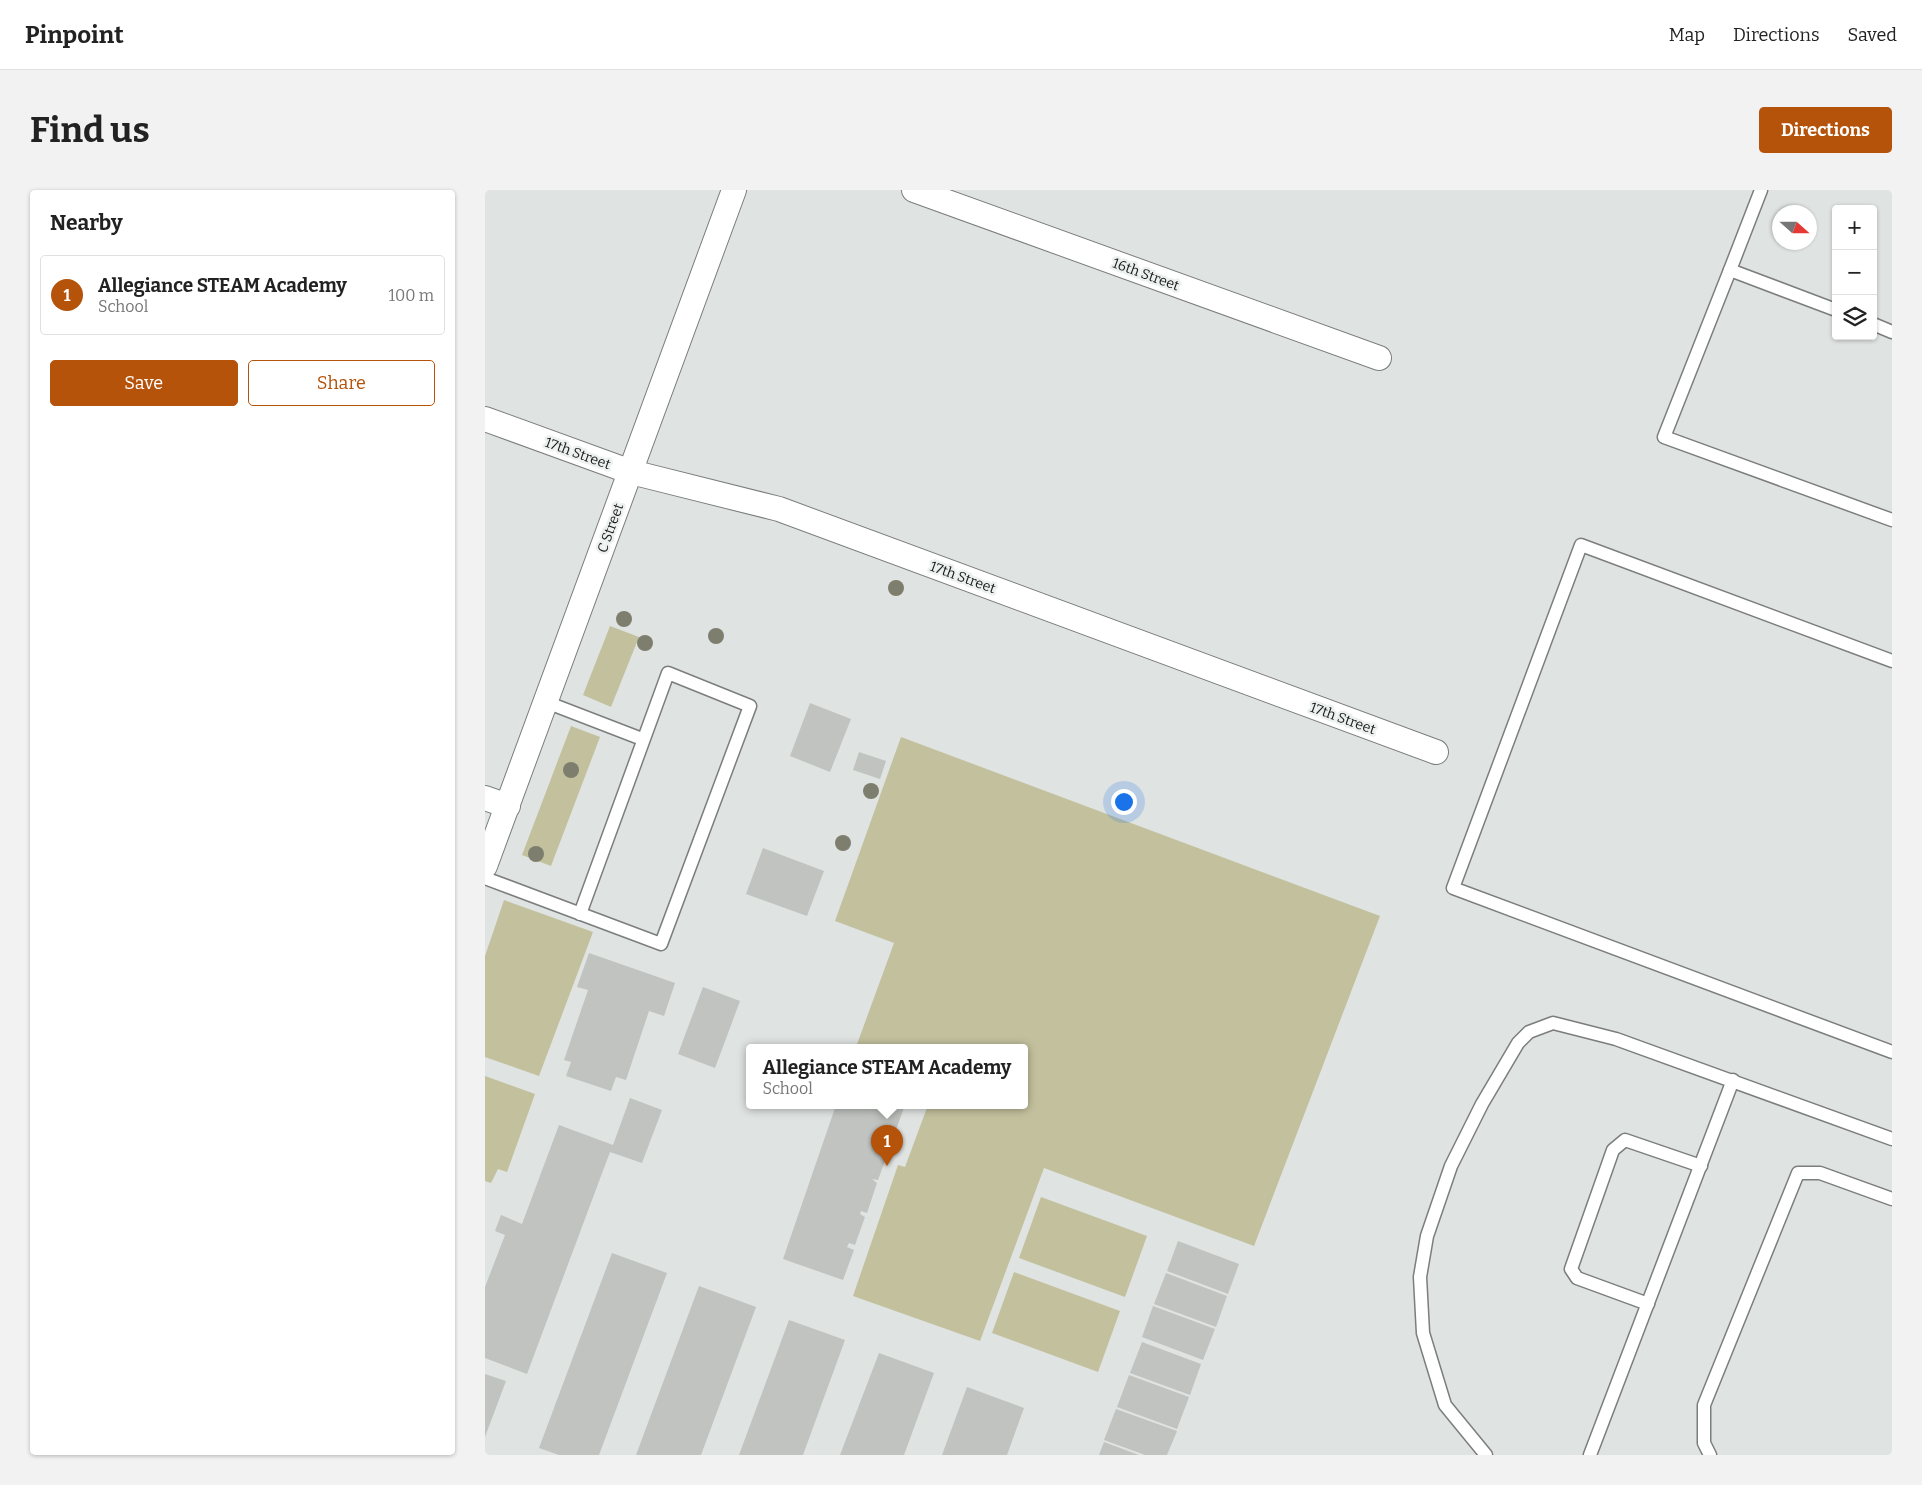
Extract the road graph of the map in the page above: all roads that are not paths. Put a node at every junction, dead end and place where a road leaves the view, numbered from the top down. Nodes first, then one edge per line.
1 (734, 190) edge
2 (914, 190) edge
3 (1761, 190) edge
4 (1730, 270) junction
5 (1832, 308) edge
6 (1877, 326) edge
7 (1892, 332) edge
8 (1379, 358) dead end
9 (485, 419) edge
10 (631, 472) junction
11 (1892, 520) edge
12 (1892, 661) edge
13 (546, 702) junction
14 (642, 739) junction
15 (1436, 752) dead end
16 (485, 798) edge
17 (508, 806) junction
18 (485, 866) edge
19 (485, 878) edge
20 (580, 914) junction
21 (1892, 1052) edge
22 (1733, 1080) junction
23 (1892, 1139) edge
24 (1701, 1166) junction
25 (1892, 1199) edge
26 (1648, 1304) junction
27 (1486, 1455) edge
28 (1590, 1455) edge
29 (1710, 1455) edge

1 - 10 street, C Street
2 - 8 street, 16th Street
3 - 4 lane
4 - 5 lane
4 - 11 lane
6 - 7 lane
9 - 10 street, 17th Street
10 - 13 street, C Street
10 - 15 street, 17th Street
12 - 21 lane
13 - 14 lane
13 - 17 street, C Street
14 - 20 lane
14 - 20 lane
16 - 17 street
17 - 18 street, C Street
19 - 20 lane
22 - 23 lane
22 - 24 lane
22 - 27 lane
24 - 26 lane
24 - 26 lane
25 - 29 lane
26 - 28 lane

